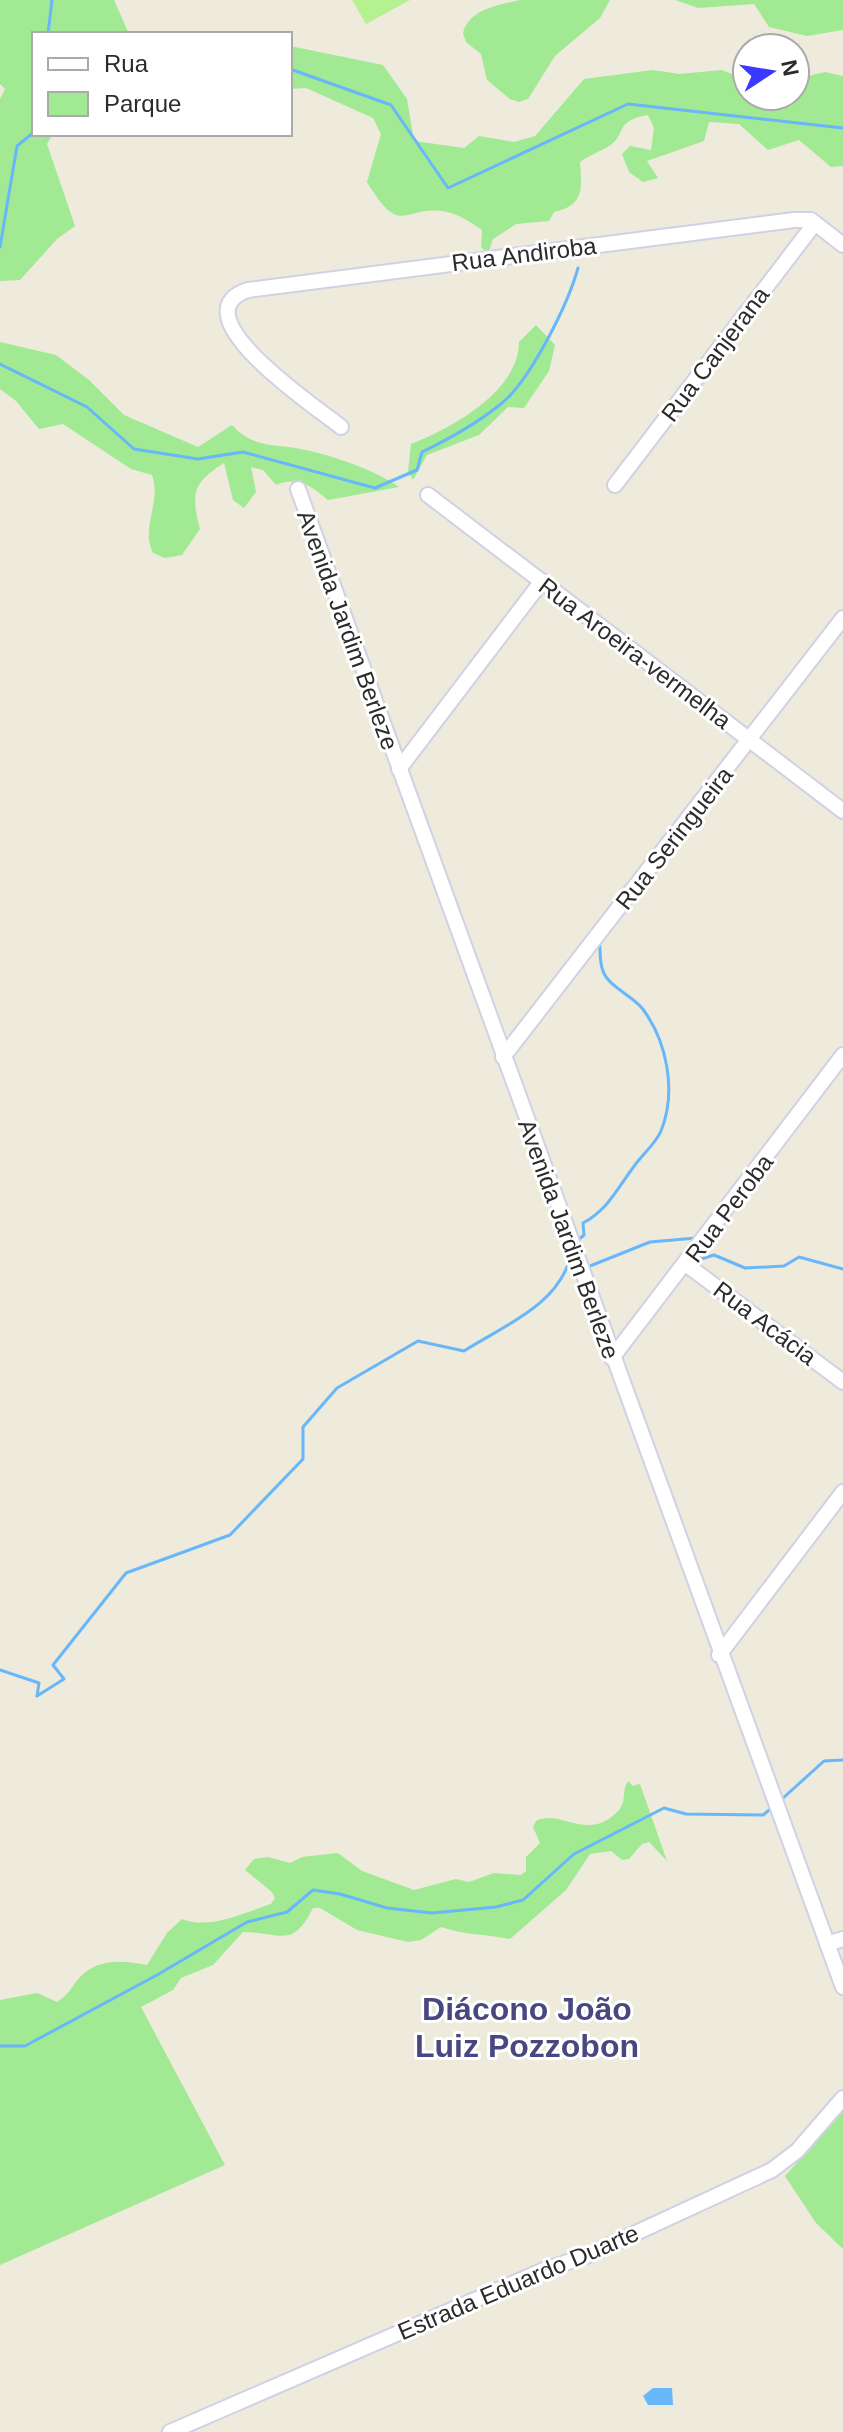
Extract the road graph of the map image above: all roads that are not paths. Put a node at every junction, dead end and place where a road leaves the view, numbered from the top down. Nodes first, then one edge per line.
1 (815, 223) junction
2 (843, 245) edge
3 (341, 427) dead end
4 (615, 485) dead end
5 (298, 489) dead end
6 (428, 495) dead end
7 (542, 581) junction
8 (843, 618) edge
9 (750, 740) junction
10 (399, 769) junction
11 (843, 811) edge
12 (843, 1055) edge
13 (503, 1057) junction
14 (687, 1265) junction
15 (612, 1358) junction
16 (843, 1382) edge
17 (843, 1492) edge
18 (719, 1655) junction
19 (843, 1939) edge
20 (827, 1944) junction
21 (843, 1987) edge
22 (843, 2098) edge
23 (170, 2432) edge

1 - 2 street
1 - 3 street, Rua Andiroba
1 - 4 street, Rua Canjerana
5 - 10 street, Avenida Jardim Berleze
6 - 7 street, Rua Aroeira-vermelha
7 - 9 street, Rua Aroeira-vermelha
7 - 10 street
8 - 9 street, Rua Seringueira
9 - 11 street, Rua Aroeira-vermelha
9 - 13 street, Rua Seringueira
10 - 13 street, Avenida Jardim Berleze
12 - 14 street, Rua Peroba
13 - 15 street, Avenida Jardim Berleze
14 - 15 street, Rua Peroba
14 - 16 street, Rua Acácia
15 - 18 street, Avenida Jardim Berleze
17 - 18 street
18 - 20 street, Avenida Jardim Berleze
19 - 20 street
20 - 21 street, Avenida Jardim Berleze
22 - 23 street, Estrada Eduardo Duarte

